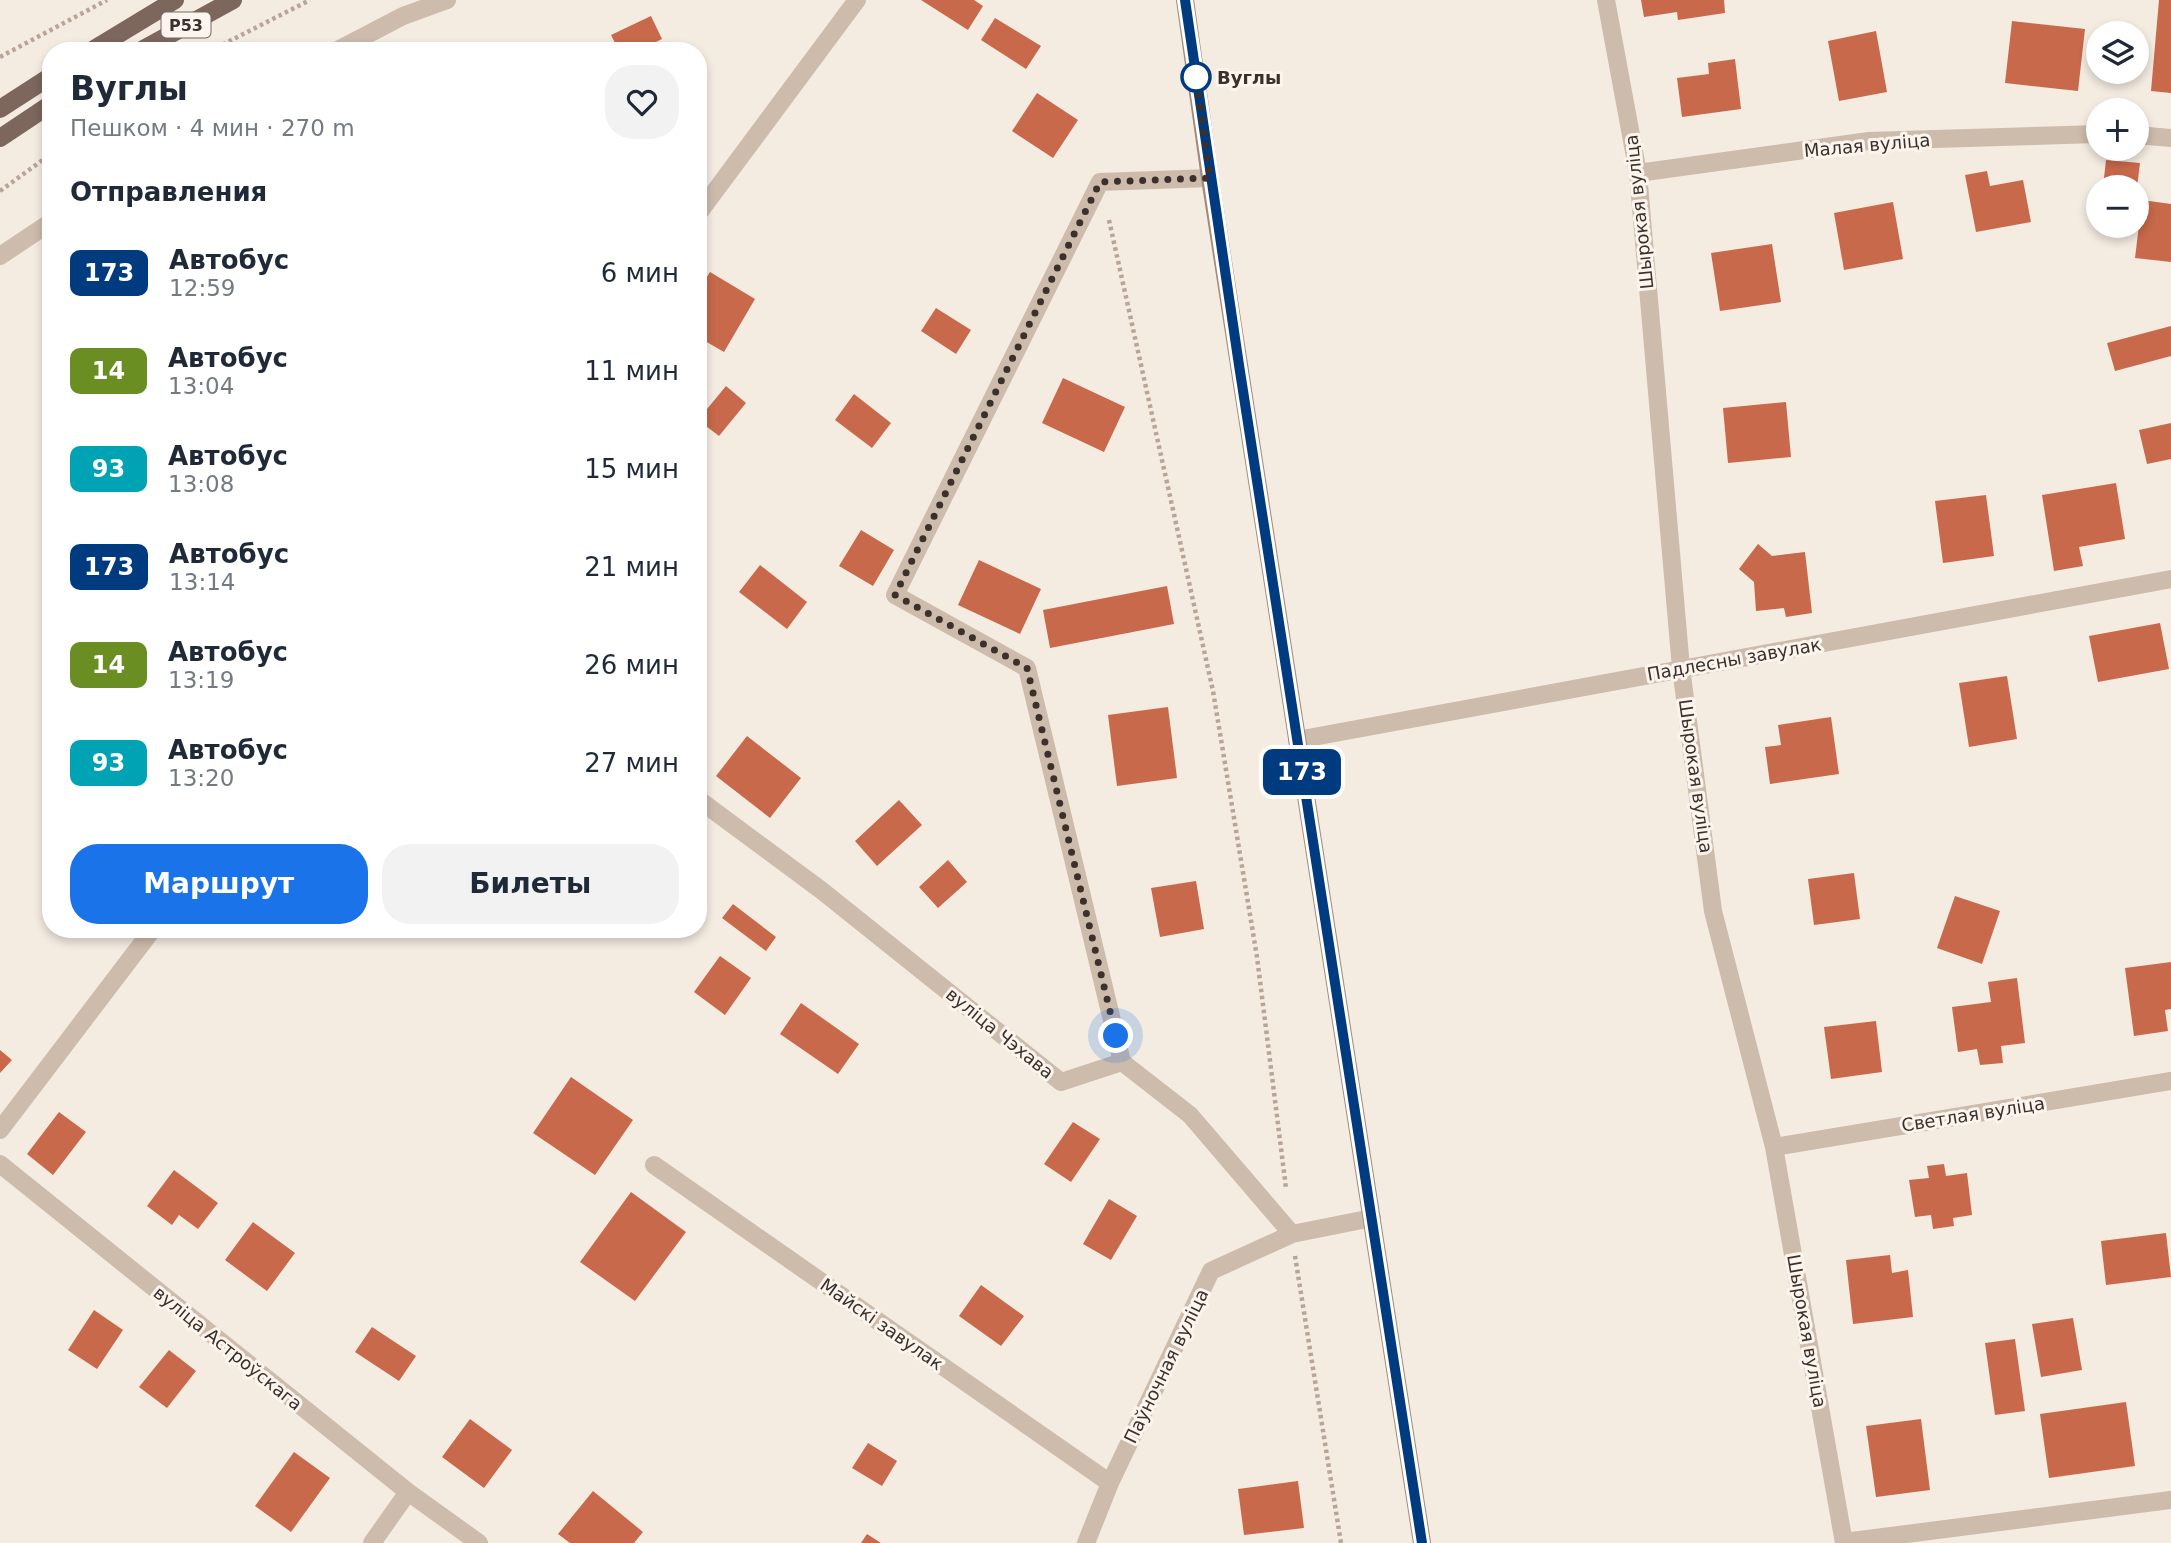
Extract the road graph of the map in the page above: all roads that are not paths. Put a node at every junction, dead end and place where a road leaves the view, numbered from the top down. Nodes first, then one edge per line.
1 (175, 0) edge
2 (233, 0) edge
3 (447, 0) edge
4 (858, 0) edge
5 (1185, 0) edge
6 (1606, 0) edge
7 (106, 42) edge
8 (156, 42) edge
9 (353, 42) edge
10 (42, 82) edge
11 (0, 109) edge
12 (42, 110) edge
13 (2086, 134) edge
14 (2149, 136) edge
15 (0, 138) edge
16 (2171, 138) edge
17 (1638, 173) junction
18 (1210, 178) junction
19 (707, 202) edge
20 (42, 228) edge
21 (0, 256) edge
22 (2171, 579) edge
23 (1681, 668) junction
24 (1297, 740) junction
25 (707, 806) edge
26 (146, 938) edge
27 (1122, 1062) junction
28 (2171, 1081) edge
29 (0, 1130) edge
30 (1774, 1147) junction
31 (0, 1164) edge
32 (654, 1165) dead end
33 (1372, 1219) junction
34 (1292, 1234) junction
35 (1110, 1483) junction
36 (408, 1492) junction
37 (2171, 1500) edge
38 (1844, 1542) edge
39 (372, 1543) edge
40 (479, 1543) edge
41 (1086, 1543) edge
42 (1422, 1543) edge

1 - 7 main road, Р53
2 - 8 main road, Р53
3 - 9 street
4 - 19 street
5 - 18 street
6 - 17 street, Шырокая вуліца
10 - 11 main road
12 - 15 main road
13 - 17 street, Малая вуліца
14 - 16 street
17 - 23 street, Шырокая вуліца
18 - 24 street
18 - 27 street
20 - 21 street
22 - 23 street, Падлесны завулак
23 - 24 street, Падлесны завулак
23 - 30 street, Шырокая вуліца
24 - 33 street
25 - 27 street, вуліца Чэхава
26 - 29 street
27 - 34 street
28 - 30 street, Светлая вуліца
30 - 38 street, Шырокая вуліца
31 - 36 street, вуліца Астроўскага
32 - 35 street, Майскі завулак
33 - 34 street
33 - 42 street
34 - 35 street, Паўночная вуліца
35 - 41 street, Паўночная вуліца
36 - 39 street
36 - 40 street, вуліца Астроўскага
37 - 38 street

